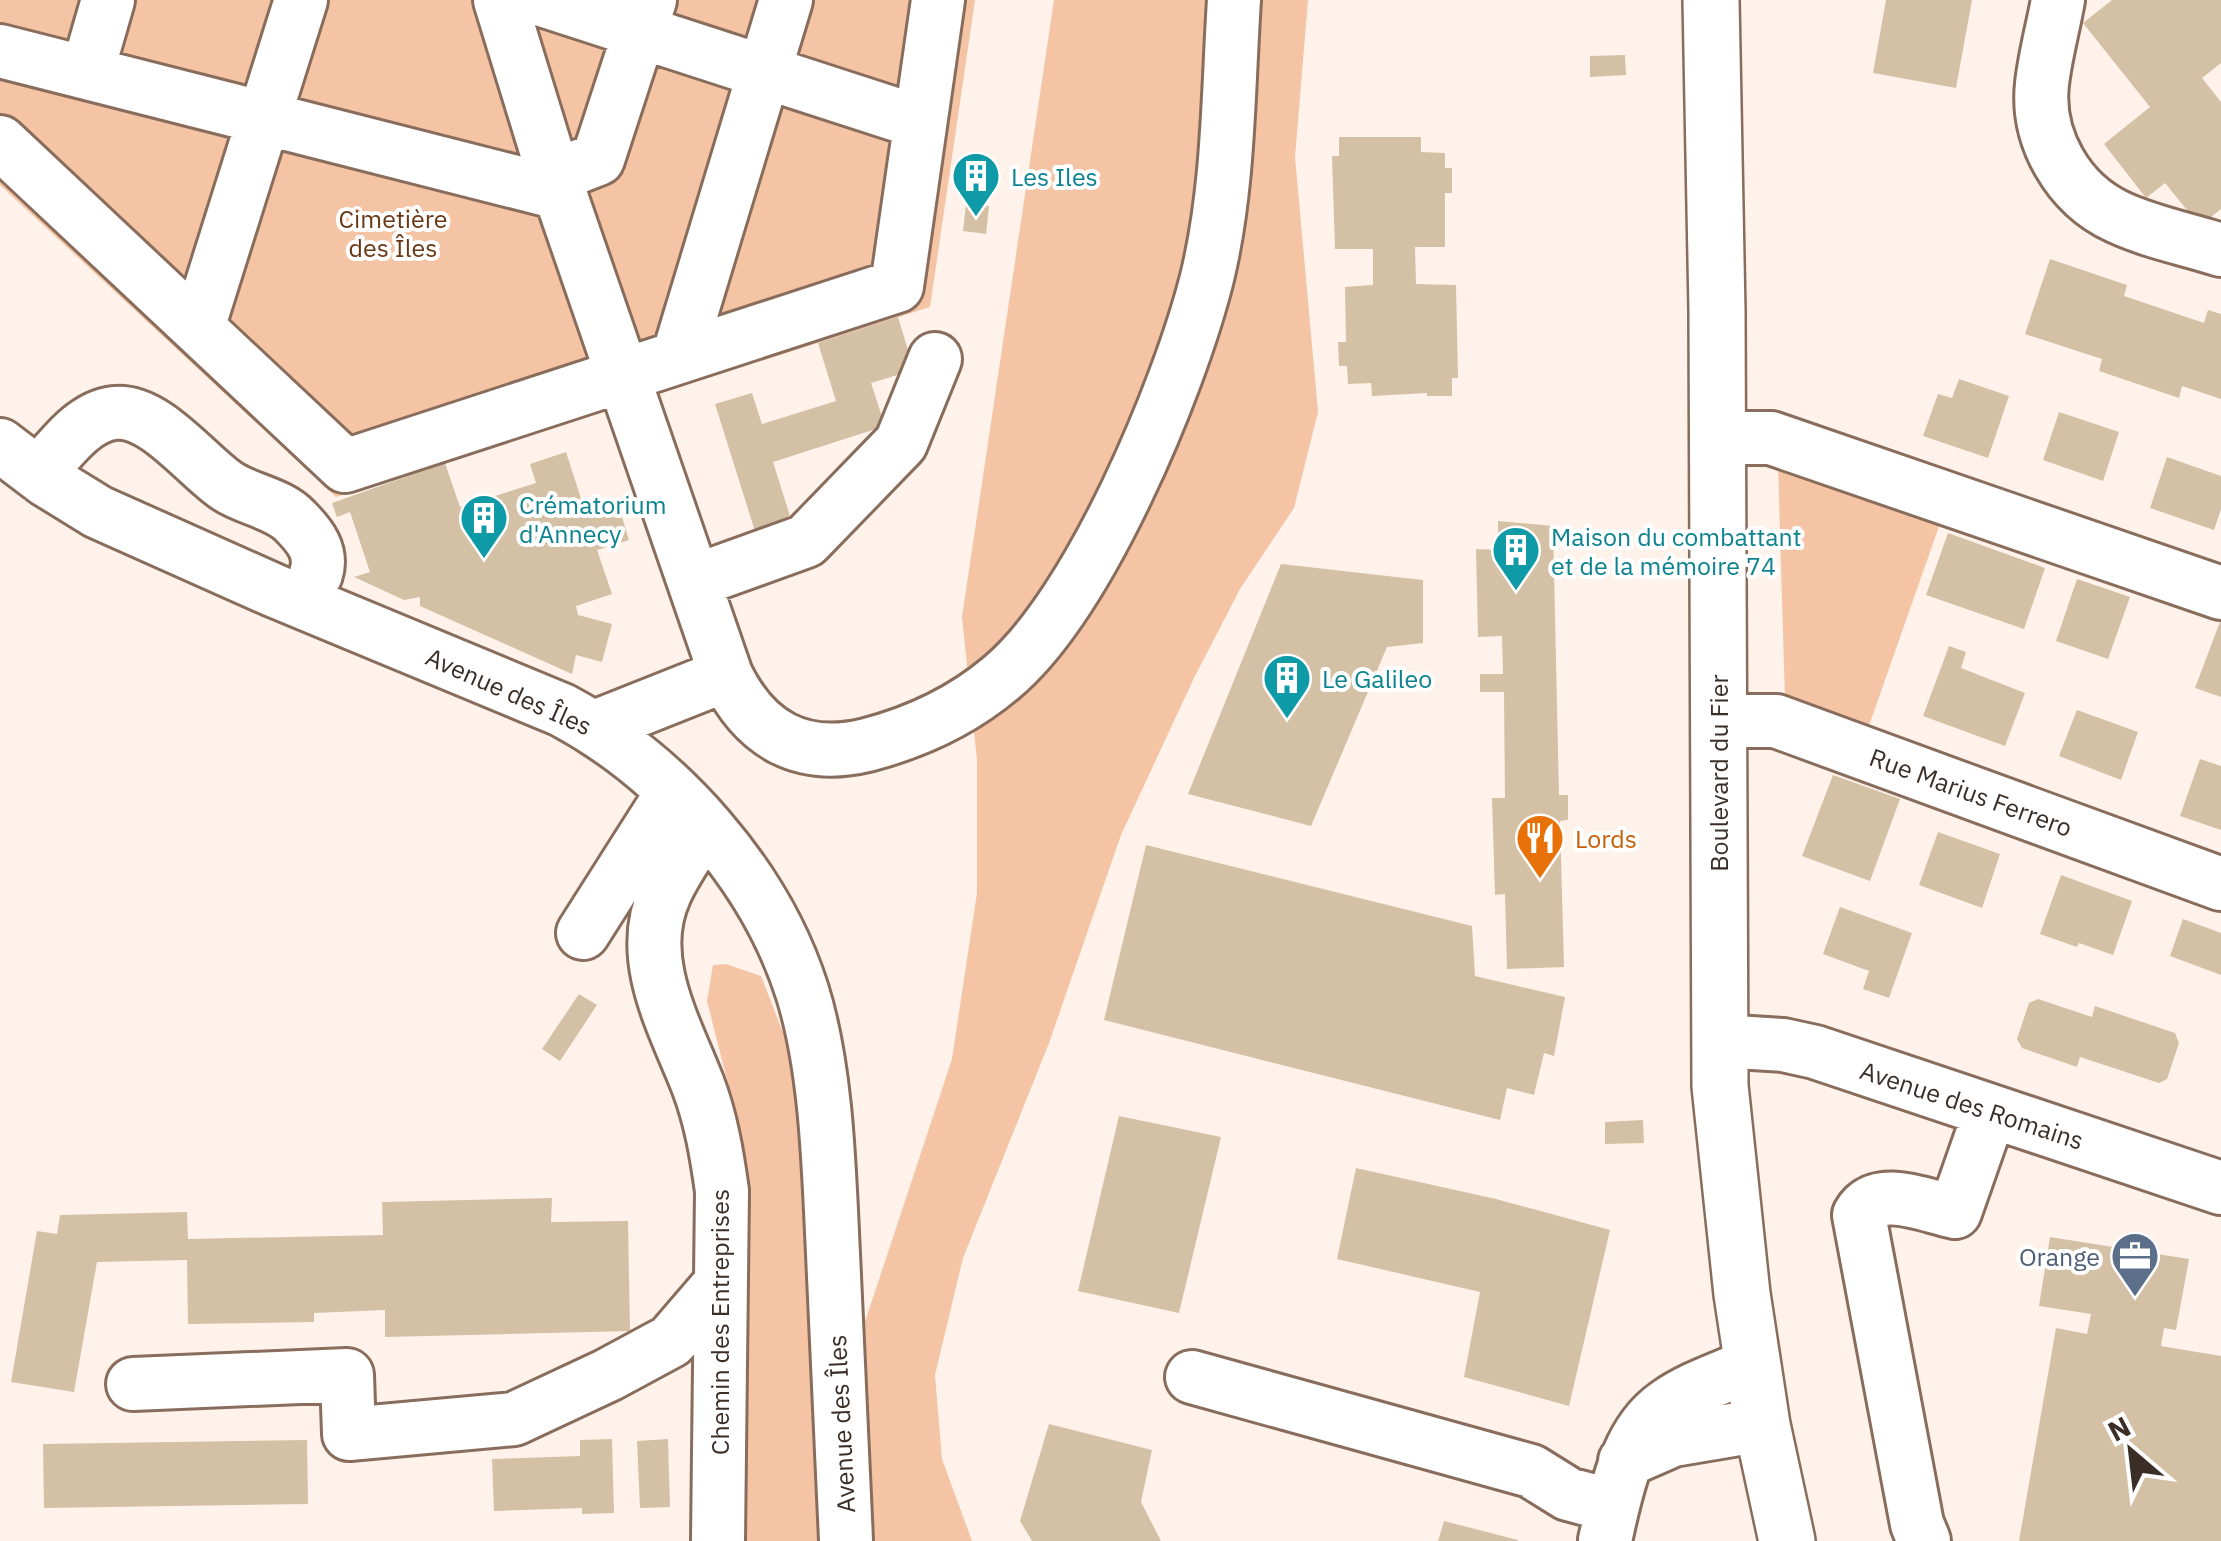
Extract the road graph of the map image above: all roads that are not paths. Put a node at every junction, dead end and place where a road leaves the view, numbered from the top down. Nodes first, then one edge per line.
1 (108, 0) edge
2 (301, 0) edge
3 (500, 0) edge
4 (542, 0) edge
5 (786, 0) edge
6 (938, 0) edge
7 (1234, 0) edge
8 (1711, 0) edge
9 (2058, 0) edge
10 (645, 16) edge
11 (0, 51) edge
12 (764, 72) junction
13 (87, 73) junction
14 (264, 118) junction
15 (919, 122) junction
16 (0, 142) edge
17 (556, 185) junction
18 (2221, 250) edge
19 (198, 328) junction
20 (678, 357) junction
21 (935, 358) dead end
22 (628, 389) junction
23 (1716, 438) junction
24 (19, 459) edge
25 (316, 574) dead end
26 (695, 581) junction
27 (2221, 593) edge
28 (726, 675) junction
29 (1718, 721) junction
30 (595, 727) junction
31 (688, 810) junction
32 (2221, 884) edge
33 (583, 933) dead end
34 (1719, 1041) junction
35 (1990, 1112) junction
36 (2221, 1188) edge
37 (720, 1284) junction
38 (1753, 1364) junction
39 (1192, 1376) dead end
40 (133, 1384) dead end
41 (1762, 1425) junction
42 (1614, 1503) edge
43 (718, 1541) edge
44 (846, 1541) edge
45 (1787, 1541) edge
46 (1924, 1541) edge

1 - 13 street
2 - 14 street
3 - 17 street
4 - 10 street
5 - 12 street
6 - 15 street
7 - 28 street
8 - 23 main road, Boulevard du Fier
9 - 18 street
10 - 12 street
10 - 17 street
11 - 13 street
12 - 15 street
12 - 20 street
13 - 14 street
14 - 17 street
14 - 19 street
15 - 20 street
16 - 19 street
17 - 22 street
19 - 22 street
20 - 22 street
21 - 26 street
22 - 26 street
23 - 27 street
23 - 29 main road, Boulevard du Fier
24 - 25 street
24 - 30 street, Avenue des Îles
26 - 28 street
28 - 30 street
29 - 32 street, Rue Marius Ferrero
29 - 34 main road, Boulevard du Fier
30 - 31 street, Avenue des Îles
31 - 33 street
31 - 37 street, Chemin des Entreprises
31 - 44 street, Avenue des Îles
34 - 35 street, Avenue des Romains
34 - 38 main road, Boulevard du Fier
35 - 36 street, Avenue des Romains
35 - 46 street
37 - 40 street
37 - 43 street, Chemin des Entreprises
38 - 41 main road, Boulevard du Fier
38 - 42 street
39 - 42 street
41 - 42 street
41 - 45 main road, Boulevard du Fier

